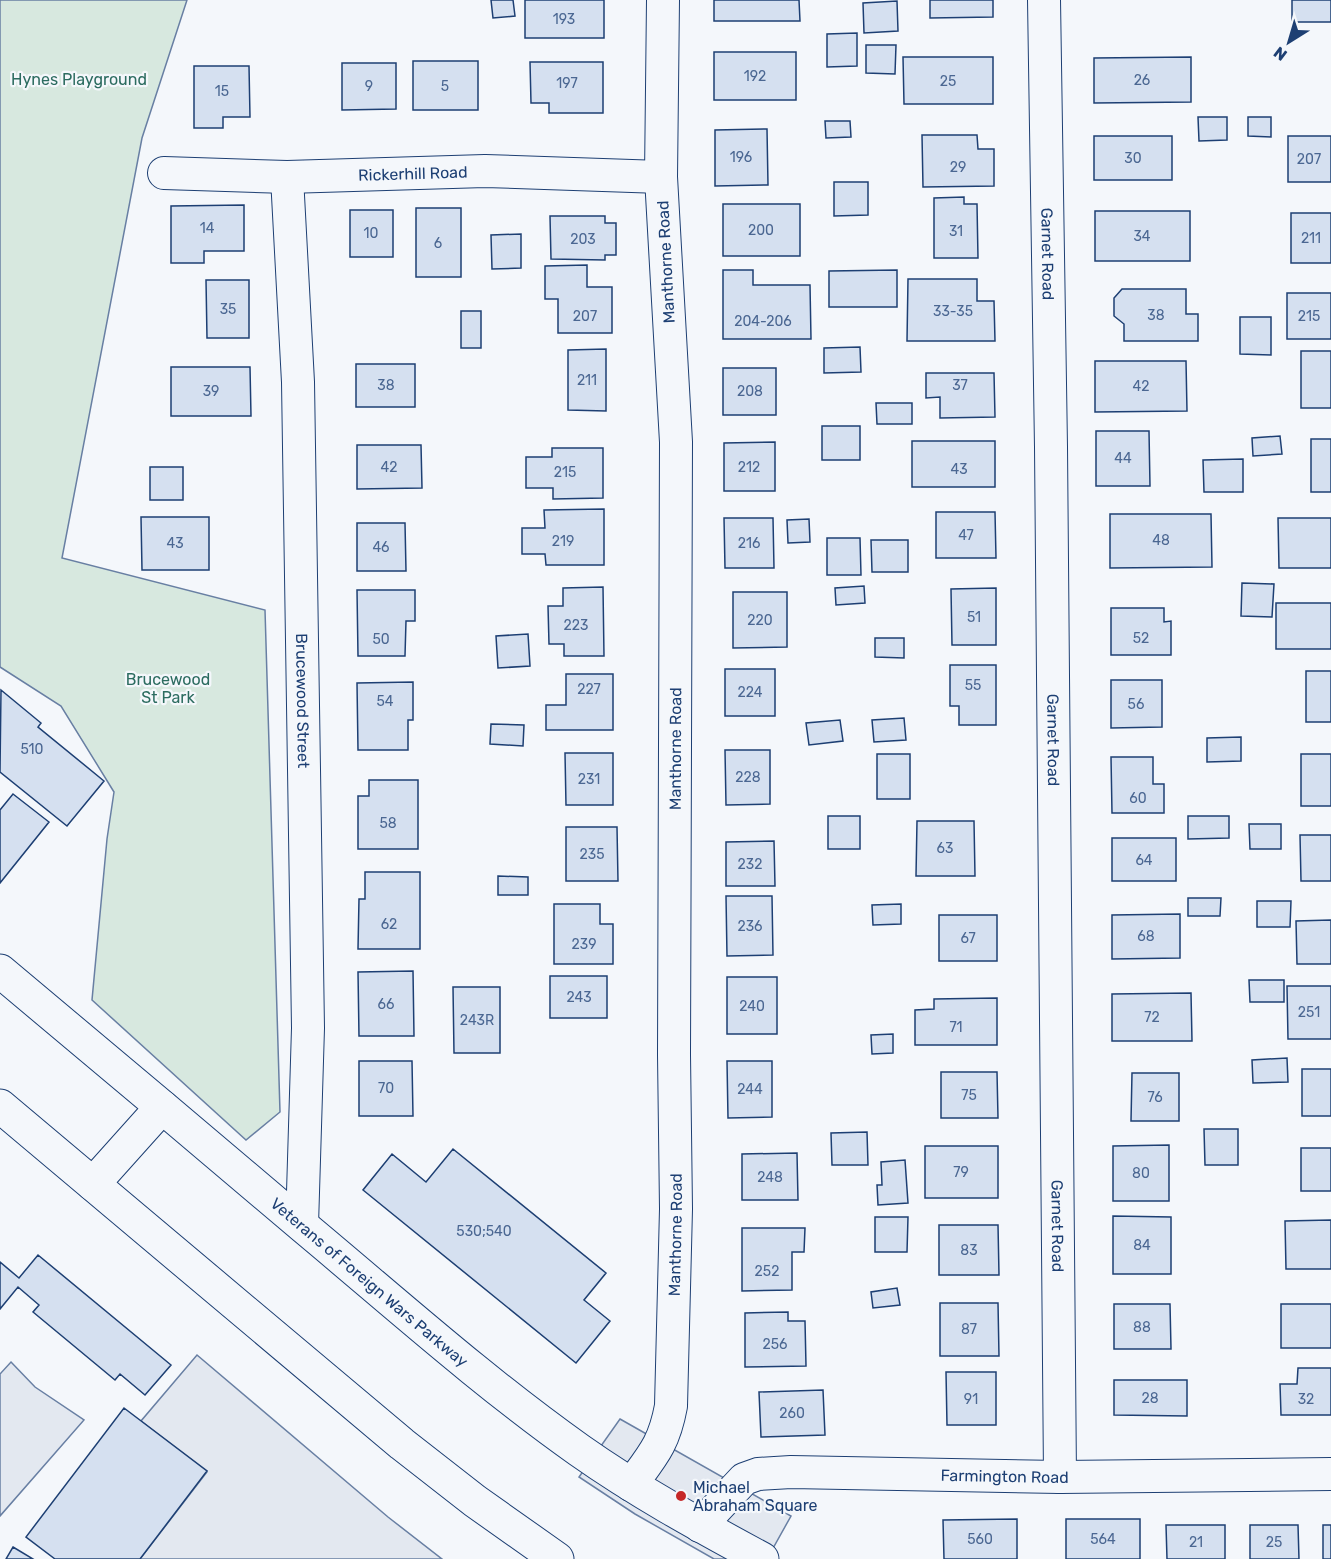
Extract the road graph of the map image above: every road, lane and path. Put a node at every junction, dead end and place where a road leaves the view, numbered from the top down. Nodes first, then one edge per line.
1 (663, 0) edge
2 (1044, 0) edge
3 (164, 173) dead end
4 (287, 177) junction
5 (661, 177) junction
6 (0, 971) edge
7 (0, 1106) edge
8 (162, 1107) junction
9 (93, 1184) junction
10 (302, 1225) junction
11 (1331, 1474) edge
12 (1060, 1478) junction
13 (630, 1485) junction
14 (700, 1526) junction
15 (557, 1559) edge
16 (762, 1559) edge

1 - 5 street, Manthorne Road
2 - 12 street, Garnet Road
3 - 4 street, Rickerhill Road
4 - 5 street, Rickerhill Road
4 - 10 street, Brucewood Street
5 - 13 street, Manthorne Road
6 - 8 highway, Veterans of Foreign Wars Parkway
7 - 9 highway
8 - 9 highway
8 - 10 highway, Veterans of Foreign Wars Parkway
9 - 15 highway
10 - 13 highway, Veterans of Foreign Wars Parkway
11 - 12 street, Farmington Road
12 - 14 street, Farmington Road
13 - 14 highway, Veterans of Foreign Wars Parkway
14 - 16 highway, Veterans of Foreign Wars Parkway

